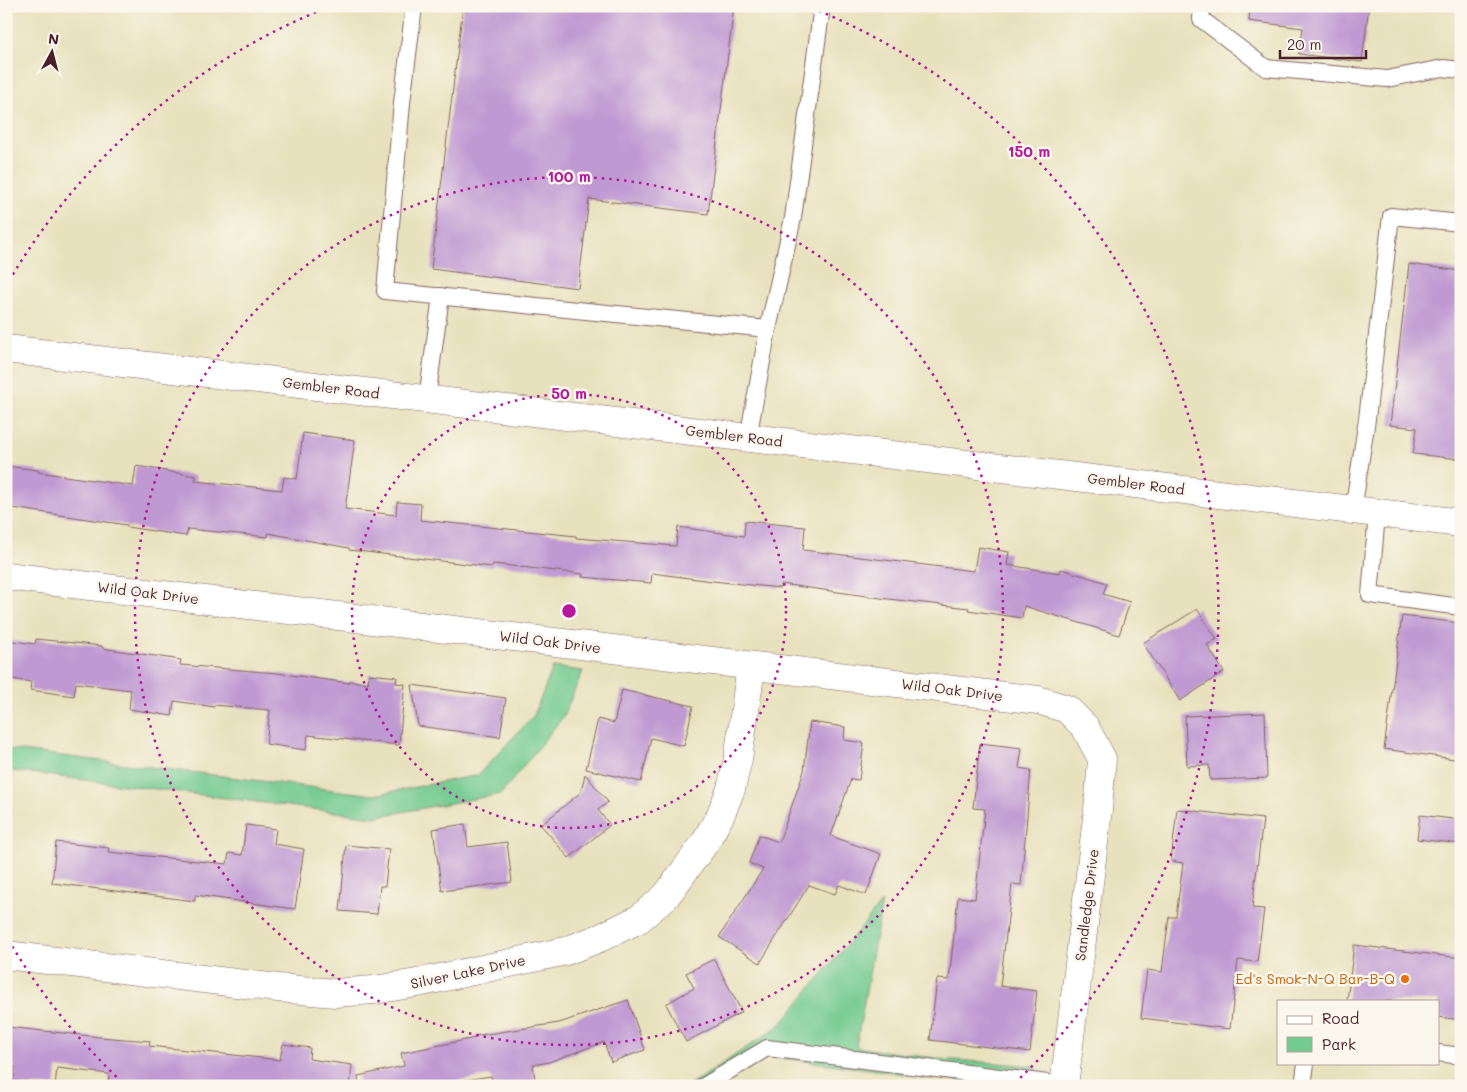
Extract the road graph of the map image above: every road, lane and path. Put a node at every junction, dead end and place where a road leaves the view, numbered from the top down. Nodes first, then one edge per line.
1 (414, 6) edge
2 (822, 6) edge
3 (1202, 6) edge
4 (1461, 70) edge
5 (1461, 223) edge
6 (441, 296) junction
7 (768, 329) junction
8 (6, 349) edge
9 (427, 399) junction
10 (748, 438) junction
11 (1365, 512) junction
12 (1461, 523) edge
13 (6, 576) edge
14 (1461, 607) edge
15 (752, 667) junction
16 (1085, 727) joint
17 (6, 955) edge
18 (1440, 1053) edge
19 (1461, 1056) edge
20 (1306, 1064) edge
21 (1067, 1085) edge
22 (704, 1086) edge
23 (1303, 1086) edge

1 - 6 lane
2 - 7 lane
3 - 4 lane
5 - 11 lane
6 - 7 lane
6 - 9 lane
7 - 10 lane
8 - 9 street, Gembler Road
9 - 10 street, Gembler Road
10 - 11 street, Gembler Road
11 - 12 street, Gembler Road
11 - 14 lane
13 - 15 street, Wild Oak Drive
15 - 16 street, Wild Oak Drive
15 - 17 street, Silver Lake Drive
16 - 21 street, Sandledge Drive
18 - 19 lane
20 - 23 lane
21 - 22 lane

